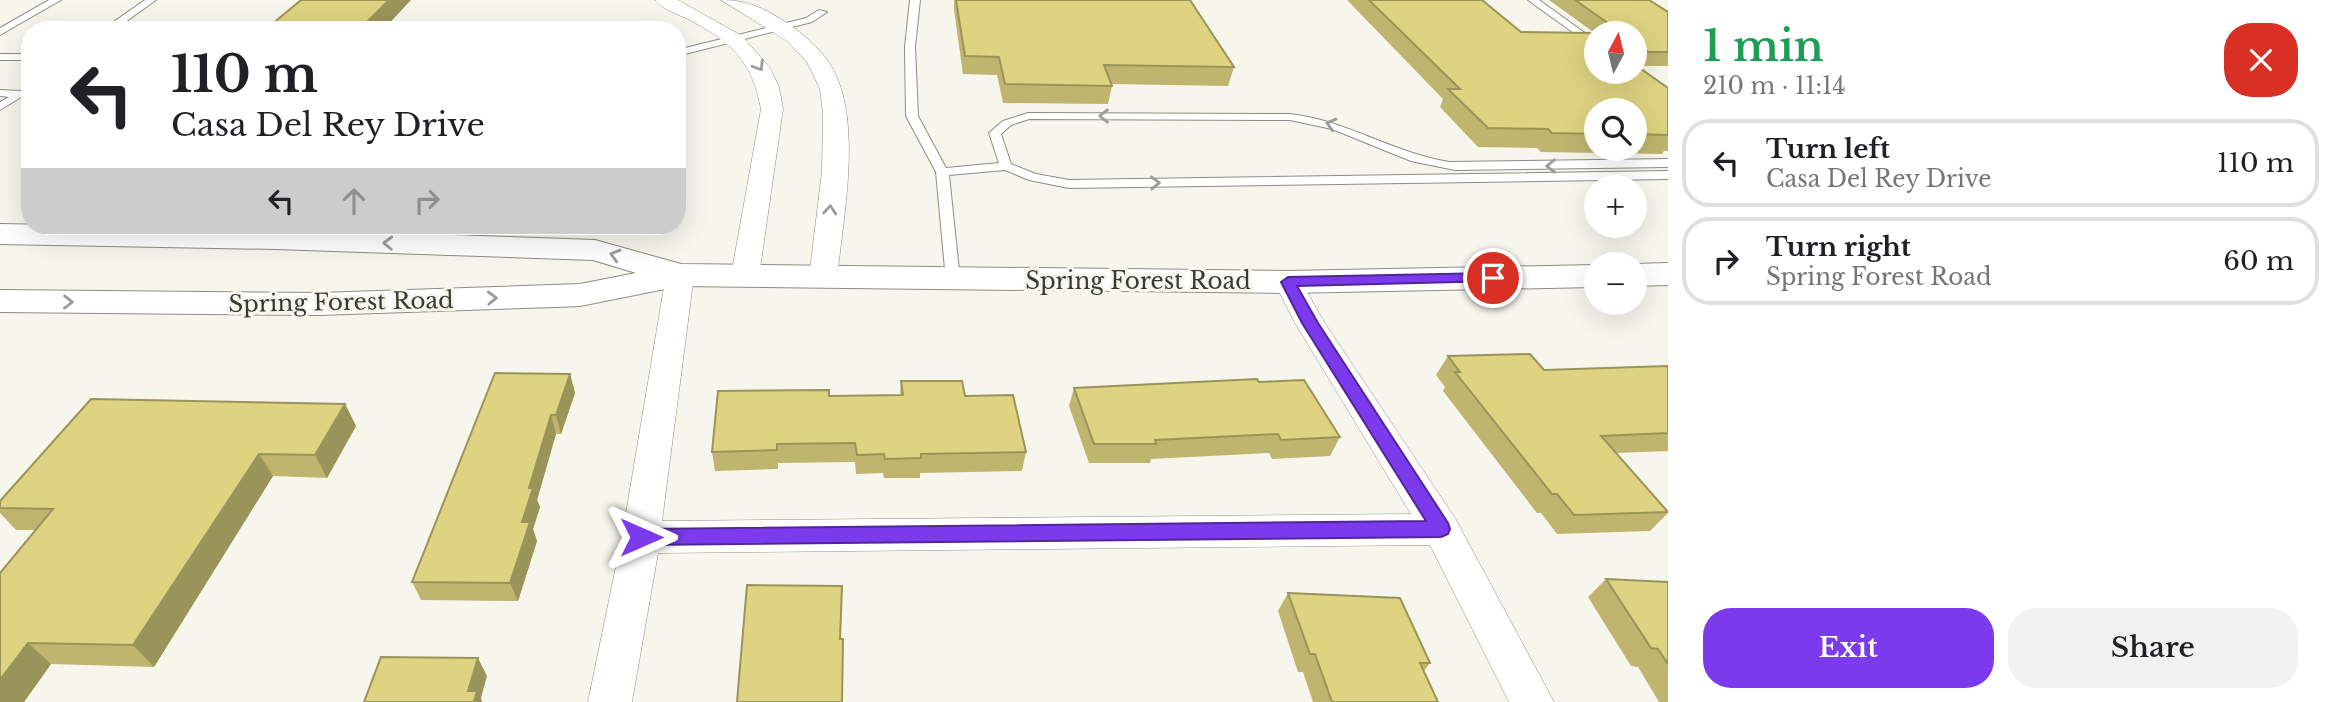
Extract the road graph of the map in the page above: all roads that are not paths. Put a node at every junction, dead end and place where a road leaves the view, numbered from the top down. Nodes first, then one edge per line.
1 (56, 0) edge
2 (151, 0) edge
3 (664, 0) edge
4 (730, 0) edge
5 (915, 0) edge
6 (1533, 0) edge
7 (822, 12) dead end
8 (120, 21) edge
9 (781, 28) junction
10 (0, 32) edge
11 (1584, 37) edge
12 (734, 40) junction
13 (686, 51) edge
14 (0, 57) edge
15 (21, 57) edge
16 (0, 93) edge
17 (0, 107) edge
18 (1668, 163) edge
19 (1006, 166) junction
20 (942, 172) junction
21 (1668, 175) edge
22 (0, 234) edge
23 (21, 234) edge
24 (55, 235) edge
25 (1668, 274) edge
26 (680, 275) junction
27 (1647, 275) edge
28 (745, 276) junction
29 (1584, 276) edge
30 (823, 278) junction
31 (953, 281) junction
32 (1288, 282) junction
33 (0, 301) edge
34 (1441, 529) junction
35 (641, 537) junction
36 (610, 702) edge
37 (1532, 702) edge

1 - 10 lane
2 - 8 lane
3 - 12 street
4 - 9 street
5 - 20 lane
6 - 11 lane
7 - 9 lane
9 - 12 lane
30 -> 9 street
12 - 13 lane
12 -> 28 street
14 - 15 lane
16 - 17 lane
18 -> 19 lane
19 - 20 lane
19 -> 21 lane
20 - 31 lane
23 -> 22 main road, Spring Forest Road
26 -> 24 main road, Spring Forest Road
25 - 27 main road
26 - 28 main road, Spring Forest Road
33 -> 26 main road, Spring Forest Road
26 - 35 street
28 - 30 main road, Spring Forest Road
29 - 32 main road, Spring Forest Road
30 - 31 main road, Spring Forest Road
31 - 32 main road, Spring Forest Road
32 - 34 street
34 - 35 street
34 - 37 street
35 - 36 street

